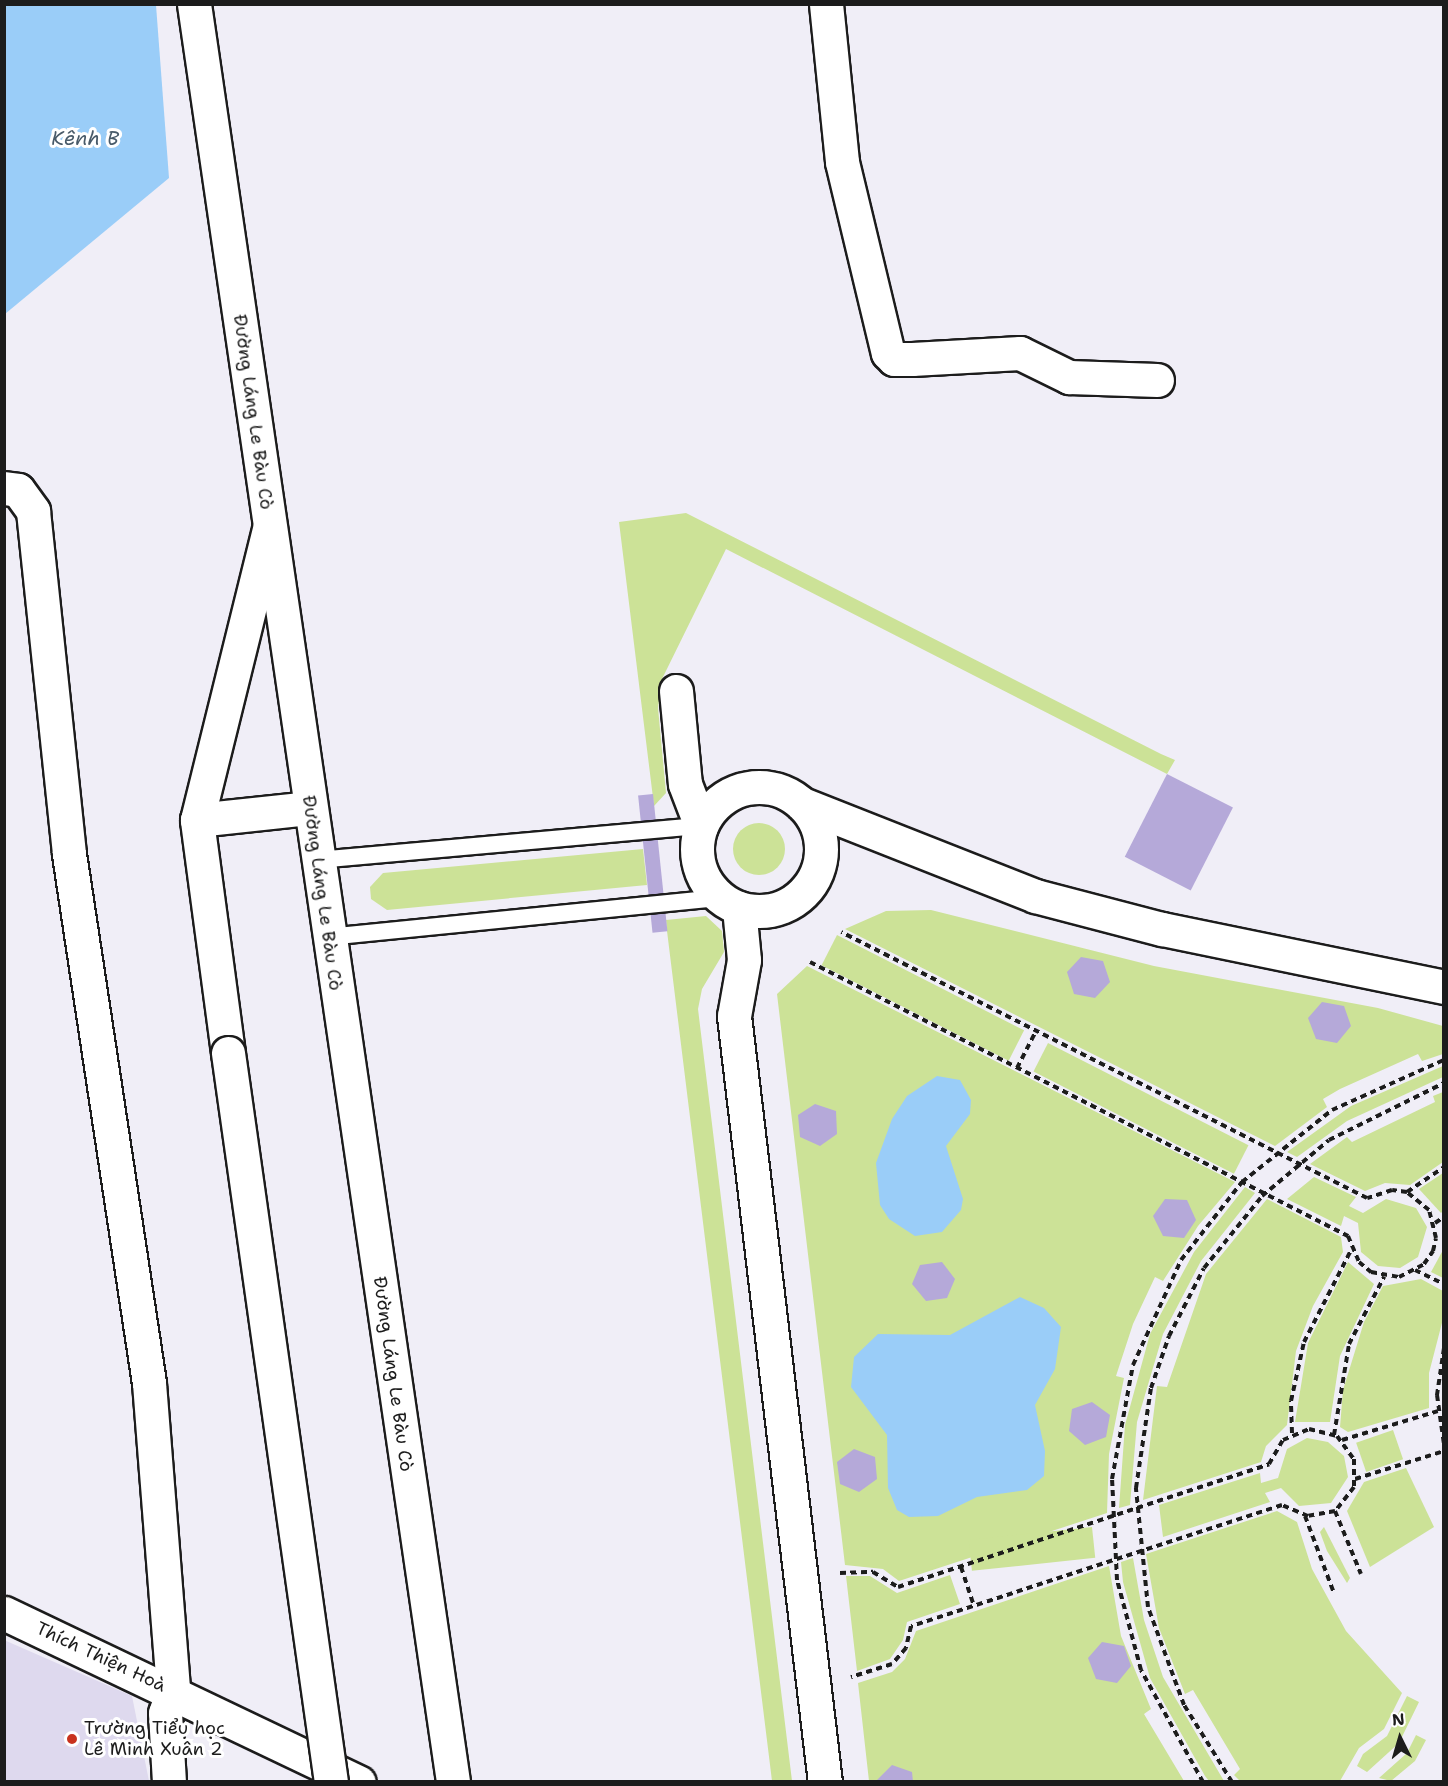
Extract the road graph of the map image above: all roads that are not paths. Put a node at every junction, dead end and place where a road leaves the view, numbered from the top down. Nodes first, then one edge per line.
1 (194, 4) edge
2 (826, 4) edge
3 (1157, 380) dead end
4 (4, 488) edge
5 (269, 528) junction
6 (676, 692) dead end
7 (802, 804) junction
8 (310, 808) junction
9 (197, 820) junction
10 (701, 826) junction
11 (317, 860) junction
12 (730, 903) junction
13 (328, 937) junction
14 (1443, 987) edge
15 (4, 1613) edge
16 (185, 1696) junction
17 (169, 1782) edge
18 (331, 1782) edge
19 (359, 1782) edge
20 (453, 1782) edge
21 (825, 1782) edge

1 - 5 street, Đường Láng Le Bàu Cò
2 - 3 street
4 - 16 street
5 - 8 street, Đường Láng Le Bàu Cò
5 - 9 street
6 - 10 street
7 - 10 street
7 - 12 street
7 - 14 street
8 - 9 street
8 - 11 street, Đường Láng Le Bàu Cò
9 - 18 street, bridge
10 - 11 lane
10 - 12 street
11 - 13 street, Đường Láng Le Bàu Cò
12 - 13 lane
12 - 21 street
13 - 20 street, Đường Láng Le Bàu Cò
15 - 16 street, Thích Thiện Hoà
16 - 17 street
16 - 19 street, Thích Thiện Hoà

